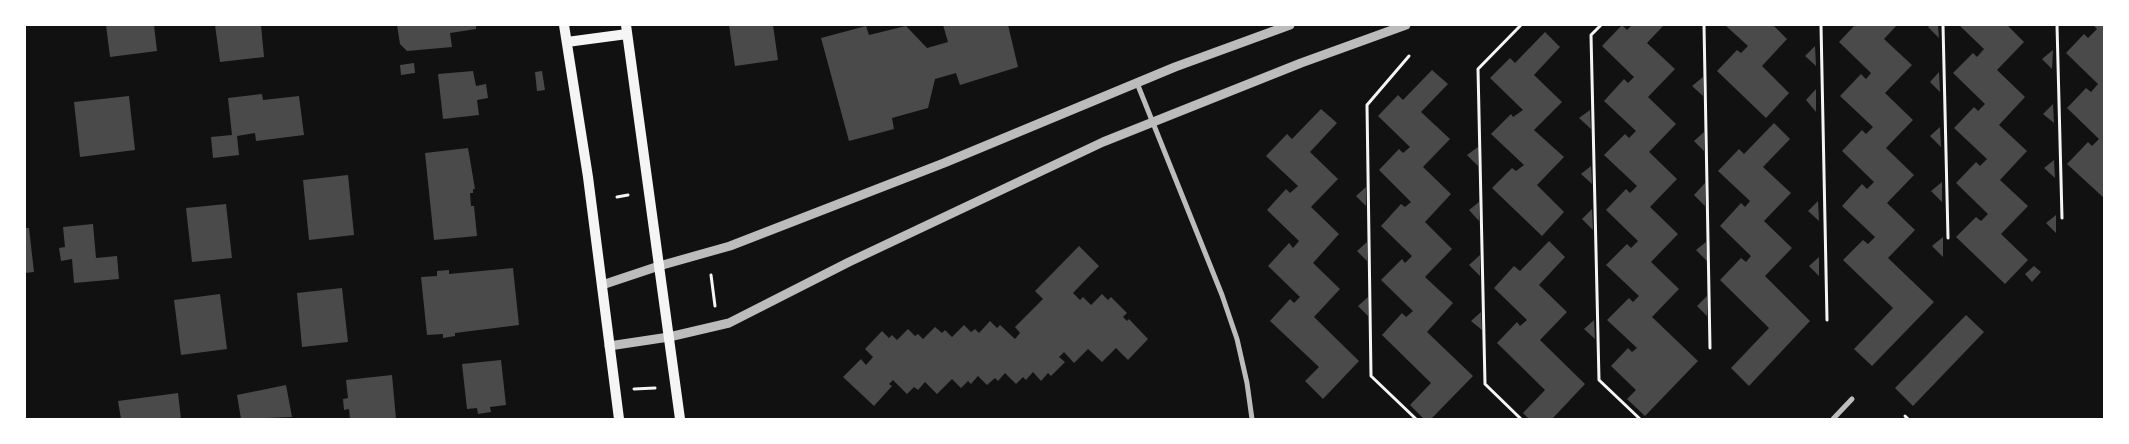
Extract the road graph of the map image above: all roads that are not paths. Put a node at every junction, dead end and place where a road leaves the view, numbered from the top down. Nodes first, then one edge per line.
1 (564, 25) edge
2 (1290, 25) edge
3 (1406, 25) edge
4 (627, 30) edge
5 (566, 42) junction
6 (1137, 83) junction
7 (1152, 122) junction
8 (659, 266) junction
9 (602, 285) junction
10 (669, 337) junction
11 (609, 346) junction
12 (1852, 399) dead end
13 (619, 419) edge
14 (680, 419) edge
15 (1252, 419) edge
16 (1833, 419) edge

1 - 5 main road
2 - 6 street
3 - 7 street
4 - 5 main road
4 - 8 main road
5 - 9 main road
6 - 7 street
6 - 8 street
7 - 10 street
7 - 15 street
8 - 9 street
8 - 10 main road
9 - 11 main road
10 - 11 street
10 - 14 main road
11 - 13 main road
12 - 16 street

